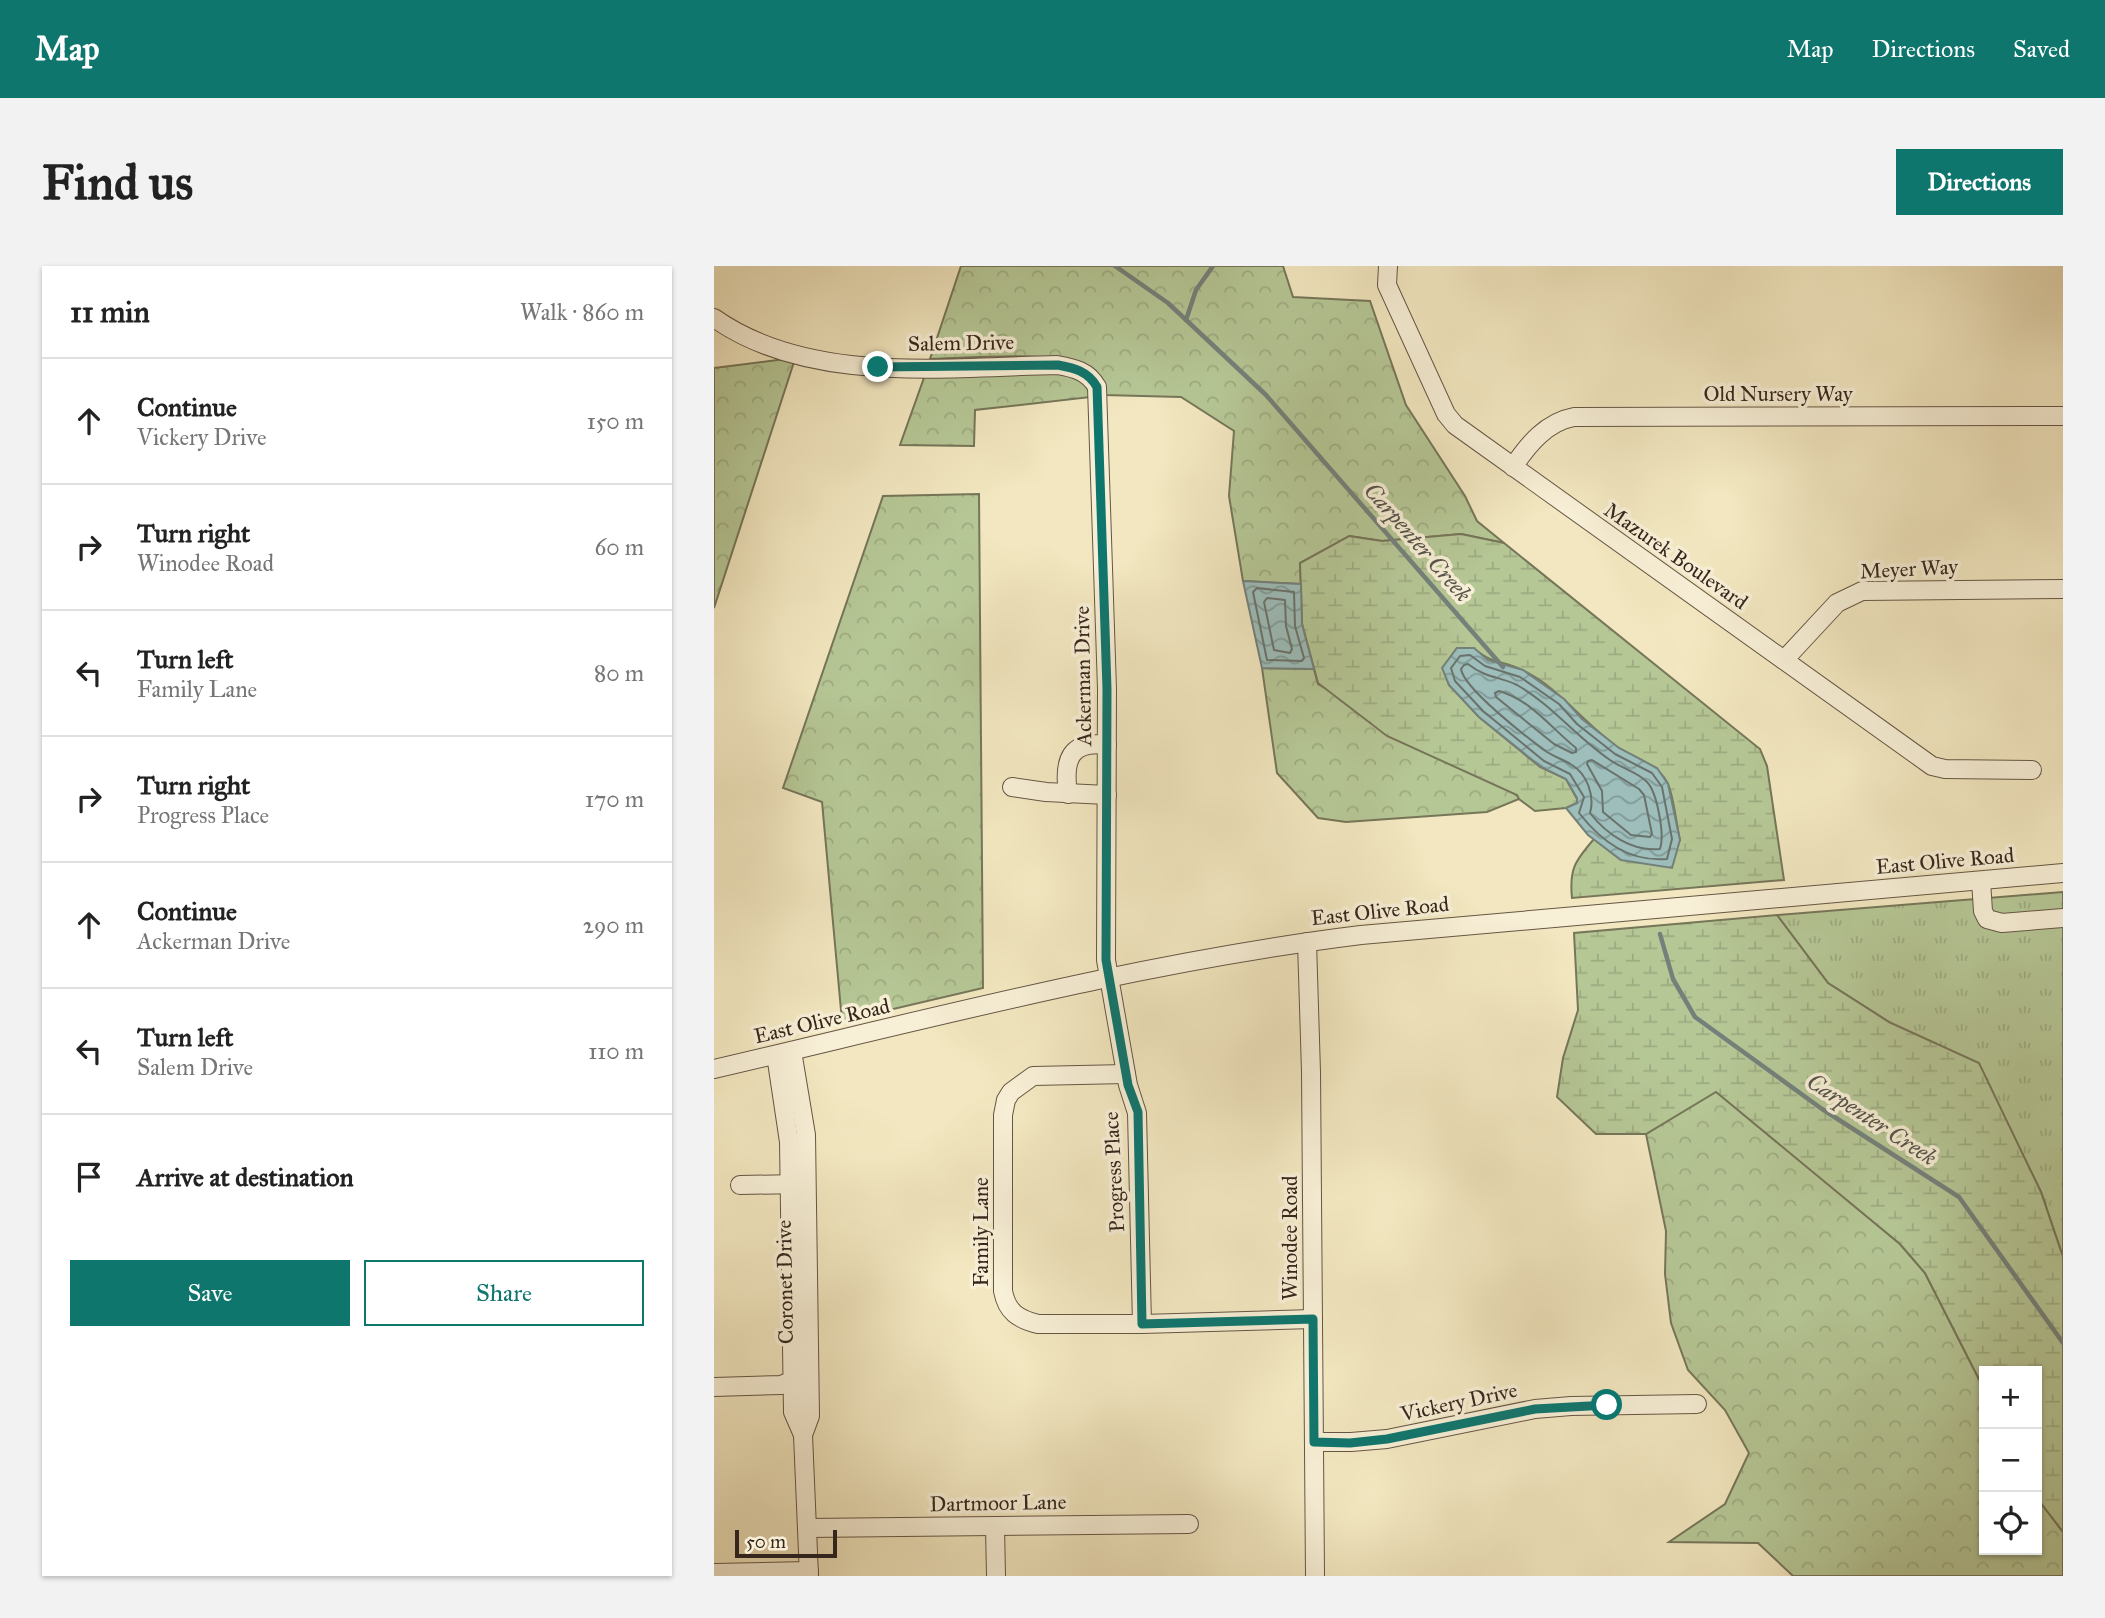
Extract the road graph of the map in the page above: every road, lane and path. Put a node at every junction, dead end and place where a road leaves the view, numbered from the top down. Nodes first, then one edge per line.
1 (1388, 266) edge
2 (714, 318) edge
3 (1090, 377) joint
4 (2063, 416) edge
5 (1513, 467) junction
6 (2063, 589) edge
7 (1784, 660) junction
8 (1107, 745) junction
9 (2032, 770) dead end
10 (1012, 787) dead end
11 (1068, 794) junction
12 (1108, 795) junction
13 (2063, 873) edge
14 (1981, 881) junction
15 (2063, 918) edge
16 (1307, 942) junction
17 (1109, 977) junction
18 (784, 1053) junction
19 (714, 1069) edge
20 (1126, 1074) junction
21 (798, 1184) junction
22 (740, 1185) dead end
23 (1313, 1319) junction
24 (1142, 1324) junction
25 (800, 1381) junction
26 (714, 1387) edge
27 (1698, 1404) dead end
28 (1314, 1442) junction
29 (1189, 1524) dead end
30 (995, 1526) junction
31 (808, 1528) junction
32 (714, 1573) edge
33 (809, 1573) edge
34 (996, 1576) edge
35 (1315, 1576) edge

1 - 5 street, Mazurek Boulevard
2 - 3 street, Salem Drive
3 - 8 street, Ackerman Drive
4 - 5 street, Old Nursery Way
5 - 7 street, Mazurek Boulevard
6 - 7 street, Meyer Way
7 - 9 street, Mazurek Boulevard
8 - 11 street
8 - 12 street, Ackerman Drive
10 - 11 street
11 - 12 street
12 - 17 street, Ackerman Drive
13 - 14 street, East Olive Road
14 - 15 street
14 - 16 street, East Olive Road
16 - 17 street, East Olive Road
16 - 23 street, Winodee Road
17 - 18 street, East Olive Road
17 - 20 street, Progress Place
18 - 19 street, East Olive Road
18 - 21 street, Coronet Drive
20 - 24 street, Progress Place
20 - 24 street, Family Lane
21 - 22 street
21 - 25 street, Coronet Drive
23 - 24 street, Family Lane
23 - 28 street, Winodee Road
25 - 26 street
25 - 31 street, Coronet Drive
27 - 28 street, Vickery Drive
28 - 35 street, Winodee Road
29 - 30 street, Dartmoor Lane
30 - 31 street, Dartmoor Lane
30 - 34 street
31 - 33 street, Coronet Drive
32 - 33 street

